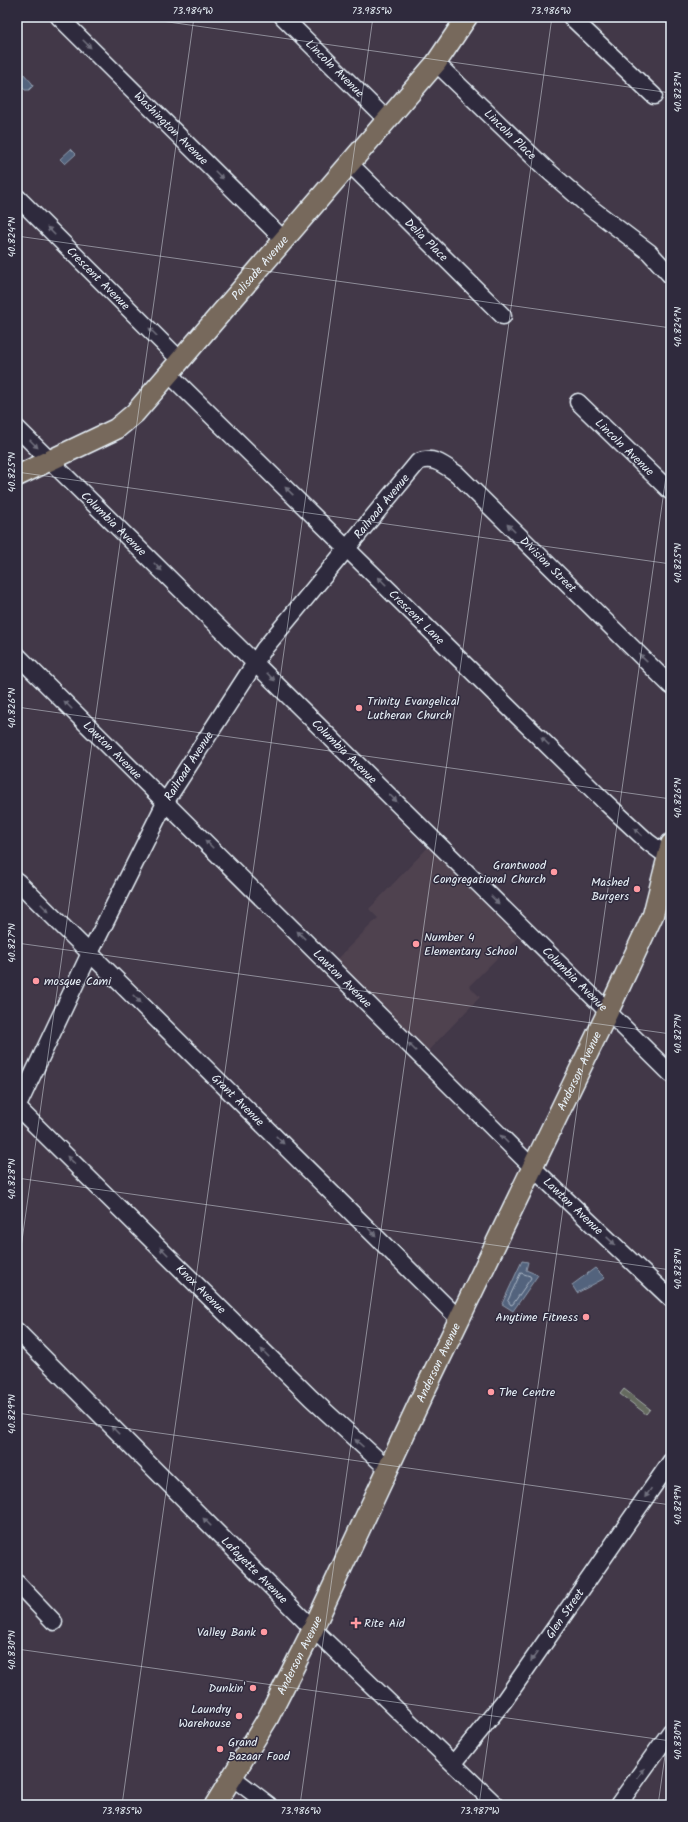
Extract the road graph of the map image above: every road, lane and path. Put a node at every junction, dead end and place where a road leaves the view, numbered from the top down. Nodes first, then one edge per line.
1 (59, 17) edge
2 (283, 17) edge
3 (467, 17) edge
4 (571, 17) edge
5 (436, 63) junction
6 (654, 96) dead end
7 (386, 119) junction
8 (349, 163) junction
9 (17, 197) edge
10 (284, 240) junction
11 (671, 276) edge
12 (503, 316) dead end
13 (175, 367) junction
14 (578, 402) dead end
15 (17, 428) edge
16 (50, 461) junction
17 (418, 462) joint
18 (17, 476) edge
19 (671, 492) edge
20 (348, 548) junction
21 (17, 655) edge
22 (255, 662) junction
23 (671, 686) edge
24 (166, 801) junction
25 (670, 853) edge
26 (17, 881) edge
27 (671, 890) edge
28 (653, 915) junction
29 (90, 953) junction
30 (608, 1012) junction
31 (671, 1074) edge
32 (17, 1107) edge
33 (532, 1167) junction
34 (671, 1299) edge
35 (459, 1319) junction
36 (17, 1331) edge
37 (671, 1461) edge
38 (388, 1469) junction
39 (17, 1583) edge
40 (54, 1622) dead end
41 (313, 1629) junction
42 (671, 1731) edge
43 (454, 1763) junction
44 (232, 1777) junction
45 (215, 1805) edge
46 (269, 1805) edge
47 (496, 1805) edge
48 (618, 1805) edge

1 -> 10 street, Washington Avenue
2 - 7 street, Lincoln Avenue
3 - 5 main road, Palisade Avenue
4 - 6 street
5 - 7 main road, Palisade Avenue
5 - 11 street, Lincoln Place
7 - 8 main road, Palisade Avenue
8 - 10 main road, Palisade Avenue
8 - 12 street, Delia Place
13 -> 9 street, Crescent Avenue
10 - 13 main road, Palisade Avenue
13 - 16 main road, Palisade Avenue
20 -> 13 street, Crescent Lane
14 - 19 street, Lincoln Avenue
15 -> 16 street, Columbia Avenue
16 - 18 main road, Palisade Avenue
16 -> 22 street, Columbia Avenue
17 - 20 street, Railroad Avenue
23 -> 17 street, Division Street
20 - 22 street, Railroad Avenue
25 -> 20 street, Crescent Lane
24 -> 21 street, Lawton Avenue
22 - 24 street, Railroad Avenue
22 -> 30 street, Columbia Avenue
24 - 29 street, Railroad Avenue
33 -> 24 street, Lawton Avenue
25 - 28 main road, Anderson Avenue
26 -> 29 street, Grant Avenue
27 - 28 main road, Anderson Avenue
28 - 30 main road, Anderson Avenue
29 - 32 street, Railroad Avenue
29 -> 35 street, Grant Avenue
30 - 31 street, Columbia Avenue
30 - 33 main road, Anderson Avenue
38 -> 32 street, Knox Avenue
33 -> 34 street, Lawton Avenue
33 - 35 main road, Anderson Avenue
35 - 38 main road, Anderson Avenue
41 -> 36 street, Lafayette Avenue
37 -> 43 street, Glen Street
38 - 41 main road, Anderson Avenue
39 - 40 street
41 - 43 street, Lafayette Avenue
41 - 44 main road, Anderson Avenue
48 -> 42 street
43 - 47 street, Lafayette Avenue
44 - 45 main road, Anderson Avenue
44 - 46 street

